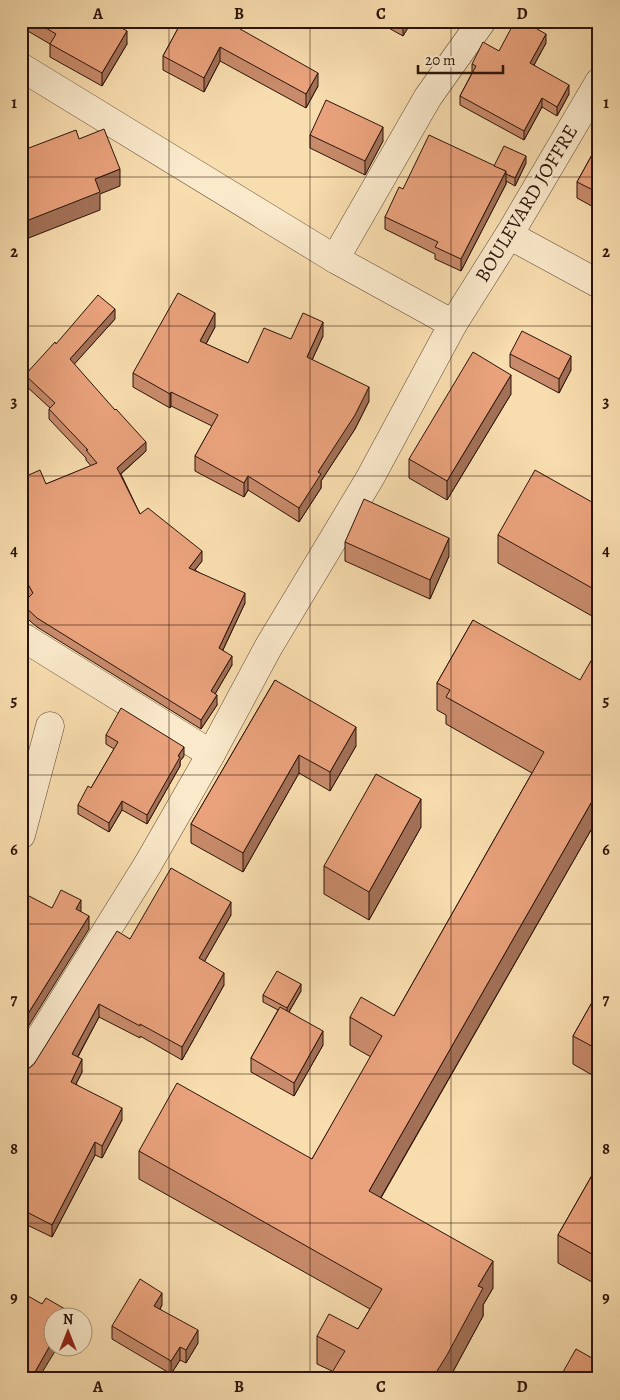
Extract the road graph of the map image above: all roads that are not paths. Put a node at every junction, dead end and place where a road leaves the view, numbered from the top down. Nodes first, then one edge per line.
1 (482, 21) edge
2 (21, 67) edge
3 (599, 82) edge
4 (508, 235) junction
5 (335, 259) junction
6 (599, 284) edge
7 (453, 324) junction
8 (21, 636) edge
9 (50, 726) dead end
10 (211, 754) junction
11 (21, 835) edge
12 (21, 1068) edge

1 - 5 street
2 - 5 street
3 - 4 street, BOULEVARD JOFFRE
4 - 6 street
4 - 7 street, BOULEVARD JOFFRE
5 - 7 street
7 - 10 street, BOULEVARD JOFFRE
8 - 10 street
9 - 11 street
10 - 12 street, BOULEVARD JOFFRE

